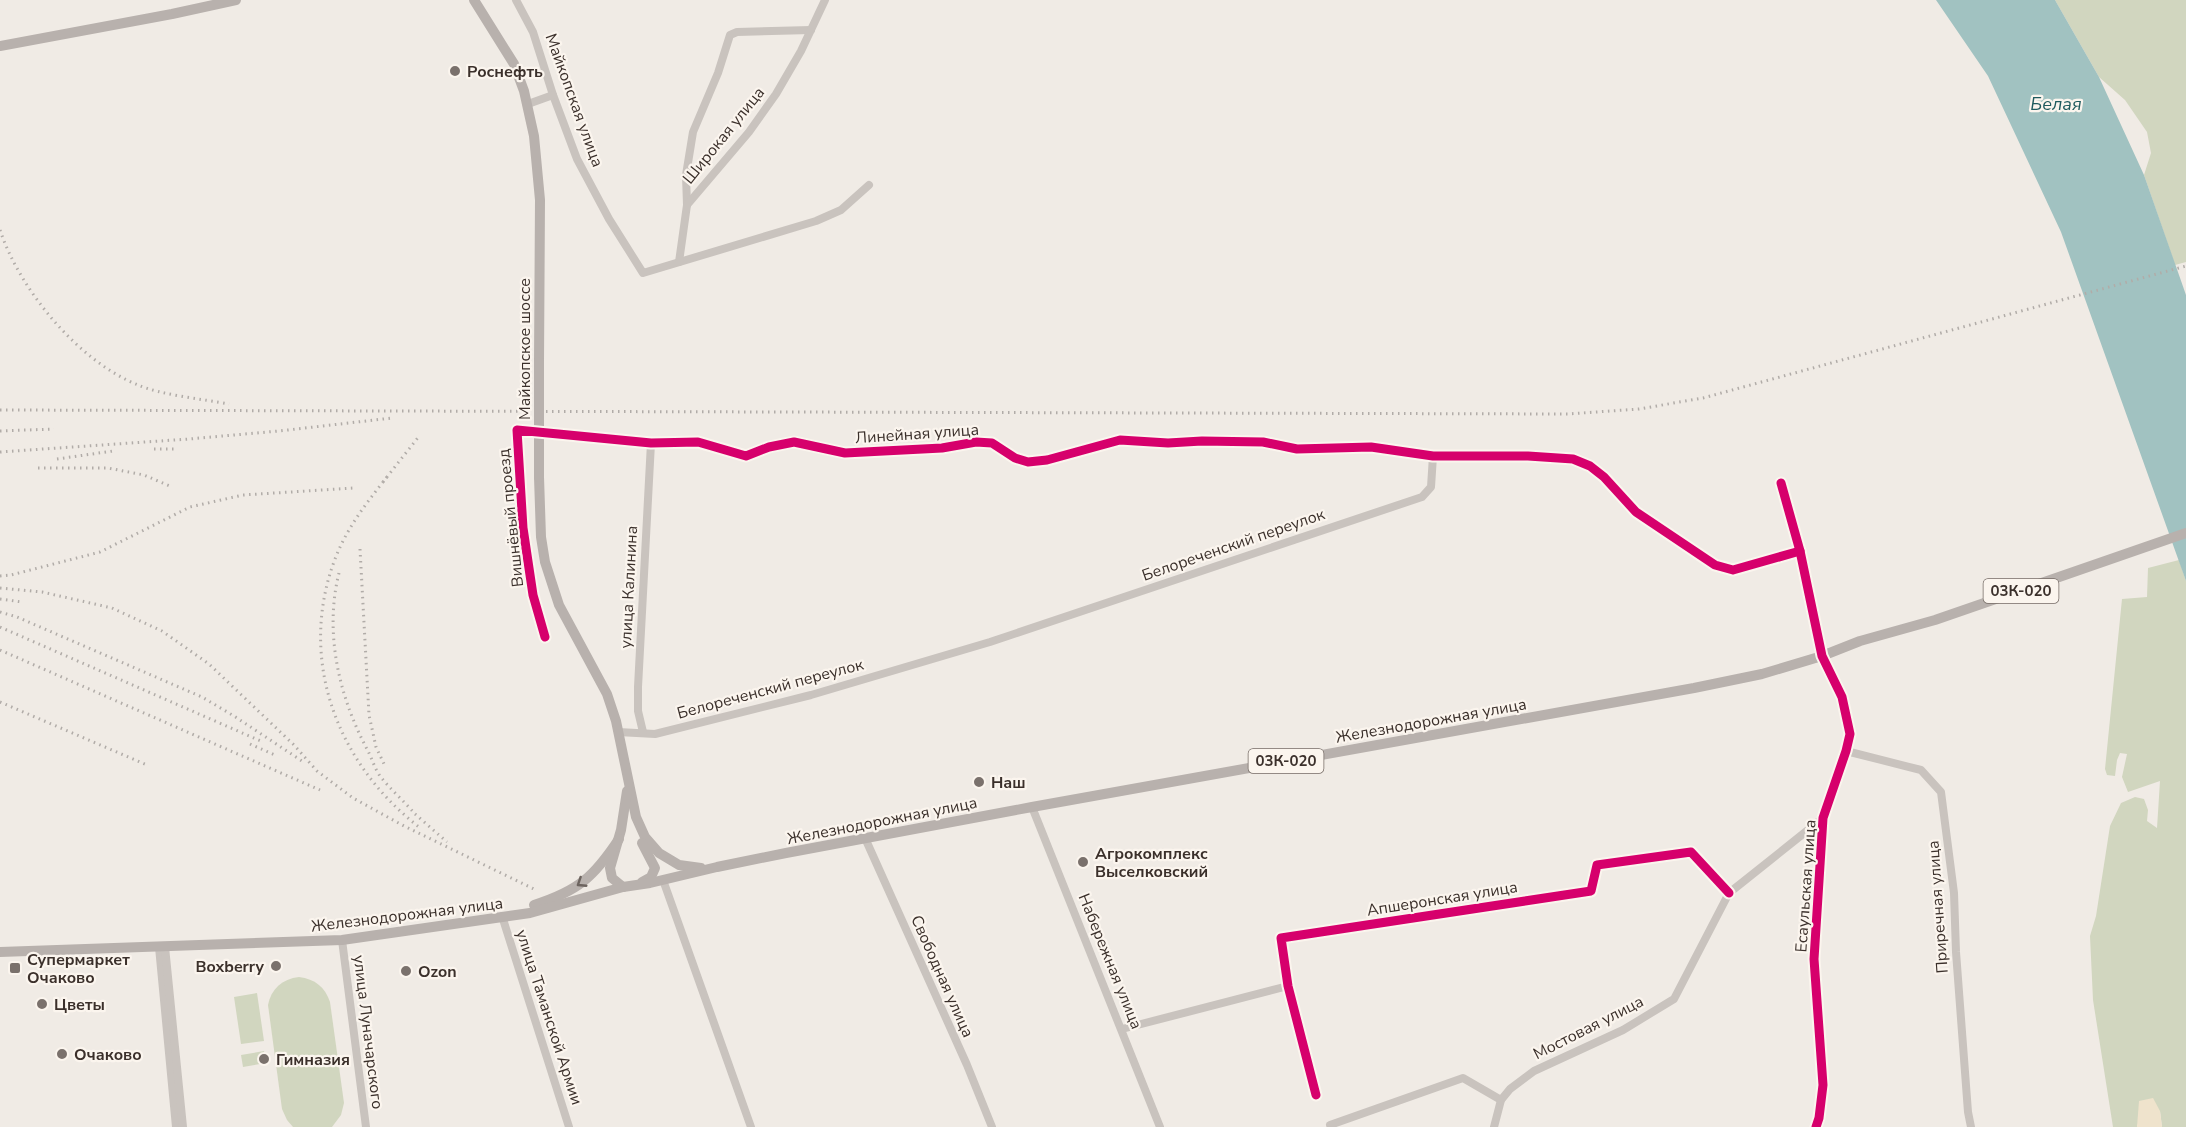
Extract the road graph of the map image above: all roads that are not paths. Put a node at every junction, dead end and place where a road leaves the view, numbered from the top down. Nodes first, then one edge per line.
1 (236, 0) edge
2 (474, 0) edge
3 (516, 0) edge
4 (825, 0) edge
5 (810, 30) junction
6 (0, 45) edge
7 (553, 96) junction
8 (528, 104) junction
9 (869, 185) dead end
10 (687, 205) junction
11 (680, 262) junction
12 (517, 430) joint
13 (651, 442) junction
14 (1433, 456) junction
15 (1781, 483) dead end
16 (2186, 533) edge
17 (1800, 551) junction
18 (545, 637) dead end
19 (1822, 656) junction
20 (618, 732) junction
21 (642, 732) junction
22 (1846, 751) junction
23 (628, 784) junction
24 (1032, 807) junction
25 (636, 817) junction
26 (1823, 818) junction
27 (865, 838) junction
28 (619, 839) junction
29 (717, 867) junction
30 (663, 880) junction
31 (628, 886) junction
32 (1729, 893) junction
33 (503, 916) junction
34 (342, 940) junction
35 (162, 947) junction
36 (0, 952) edge
37 (1288, 986) junction
38 (1122, 1029) junction
39 (1316, 1095) dead end
40 (1501, 1100) junction
41 (1330, 1125) dead end
42 (176, 1127) edge
43 (183, 1127) edge
44 (366, 1127) edge
45 (569, 1127) edge
46 (751, 1127) edge
47 (992, 1127) edge
48 (1160, 1127) edge
49 (1494, 1127) edge
50 (1816, 1127) edge
51 (1971, 1127) edge

1 - 6 main road
2 - 8 main road, Майкопское шоссе
3 - 7 street, Майкопская улица
4 - 5 street, Широкая улица
5 - 10 street, Широкая улица
5 - 10 street
7 - 8 street
7 - 11 street, Майкопская улица
8 - 20 main road, Майкопское шоссе, bridge
9 - 11 street
10 - 11 street, Широкая улица
12 - 13 street, Линейная улица
12 - 18 street, Вишнёвый проезд
13 - 14 street, Линейная улица
13 - 21 street, улица Калинина
14 - 17 street
14 - 21 street, Белореченский переулок
15 - 17 street, Есаульская улица
16 - 19 main road, Железнодорожная улица / 03К-020
17 - 19 street, Есаульская улица
19 - 22 street, Есаульская улица
19 - 24 main road, Железнодорожная улица / 03К-020
20 - 21 street, Белореченский переулок
20 - 23 main road
22 - 26 street, Есаульская улица
22 - 51 street, Приречная улица
23 - 25 main road
23 - 28 main road
24 - 27 main road, Железнодорожная улица / 03К-020
24 - 38 street, Набережная улица
25 - 29 main road
25 - 31 main road
26 - 32 street, Мостовая улица
26 - 50 street, Есаульская улица
27 - 29 main road, Железнодорожная улица / 03К-020
27 - 47 street, Свободная улица
28 - 31 main road
28 -> 33 main road
29 - 30 main road, Железнодорожная улица / 03К-020
30 - 31 main road, Железнодорожная улица / 03К-020
30 - 46 street
31 - 33 main road, Железнодорожная улица
32 - 37 street, Апшеронская улица
32 - 40 street, Мостовая улица
33 - 34 main road, Железнодорожная улица
33 - 45 street, улица Таманской Армии
34 - 35 main road, Железнодорожная улица
34 - 44 street, улица Луначарского
35 - 36 main road, Железнодорожная улица
35 - 42 street
35 - 43 street
37 - 38 street
37 - 39 street, Апшеронская улица
38 - 48 street, Набережная улица
40 - 41 street
40 - 49 street

